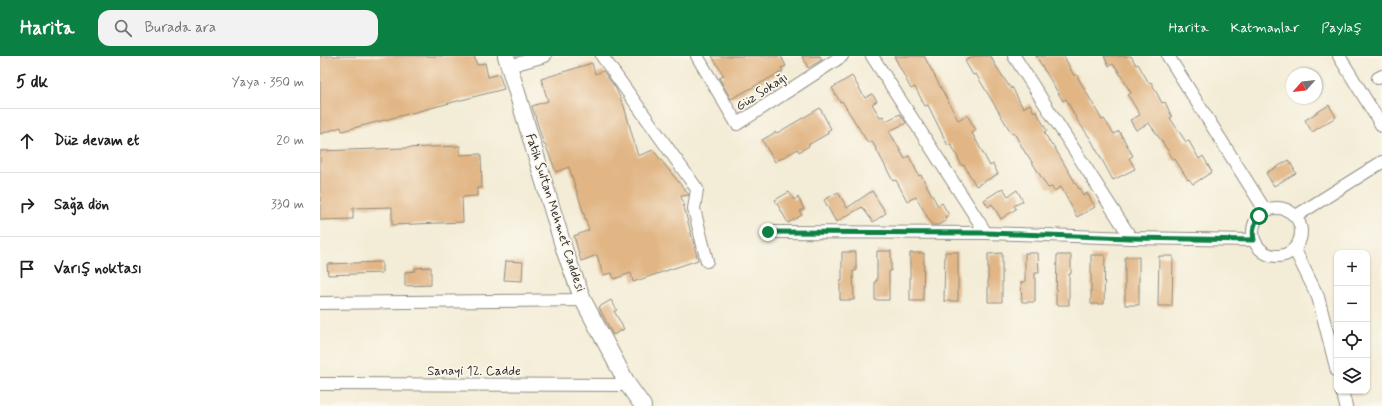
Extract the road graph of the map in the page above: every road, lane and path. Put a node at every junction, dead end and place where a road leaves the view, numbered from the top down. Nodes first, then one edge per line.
1 (545, 56) edge
2 (602, 56) edge
3 (697, 56) edge
4 (872, 56) edge
5 (1014, 56) edge
6 (1168, 56) edge
7 (1339, 56) edge
8 (838, 57) edge
9 (508, 61) edge
10 (1382, 126) edge
11 (1382, 162) edge
12 (1265, 210) junction
13 (1296, 216) junction
14 (768, 232) dead end
15 (986, 233) junction
16 (1131, 238) junction
17 (1254, 240) junction
18 (1295, 250) junction
19 (707, 261) dead end
20 (583, 300) junction
21 (320, 303) edge
22 (1334, 360) edge
23 (320, 384) edge
24 (628, 385) junction
25 (1343, 394) edge
26 (643, 406) edge
27 (1346, 406) edge

1 - 9 street
2 - 19 street
3 - 8 street, Güz Sokağı
4 - 15 street
5 - 16 street
6 - 12 street
7 - 10 street
9 - 20 main road, Fatih Sultan Mehmet Caddesi
11 - 13 street
12 - 13 street
12 - 17 street
13 - 18 street
14 - 15 street
15 - 16 street
16 - 17 street
17 - 18 street
18 - 22 street
20 - 21 street
20 - 24 main road, Fatih Sultan Mehmet Caddesi
23 - 24 street, Sanayi 12. Cadde
24 - 26 main road, Fatih Sultan Mehmet Caddesi
25 - 27 street

